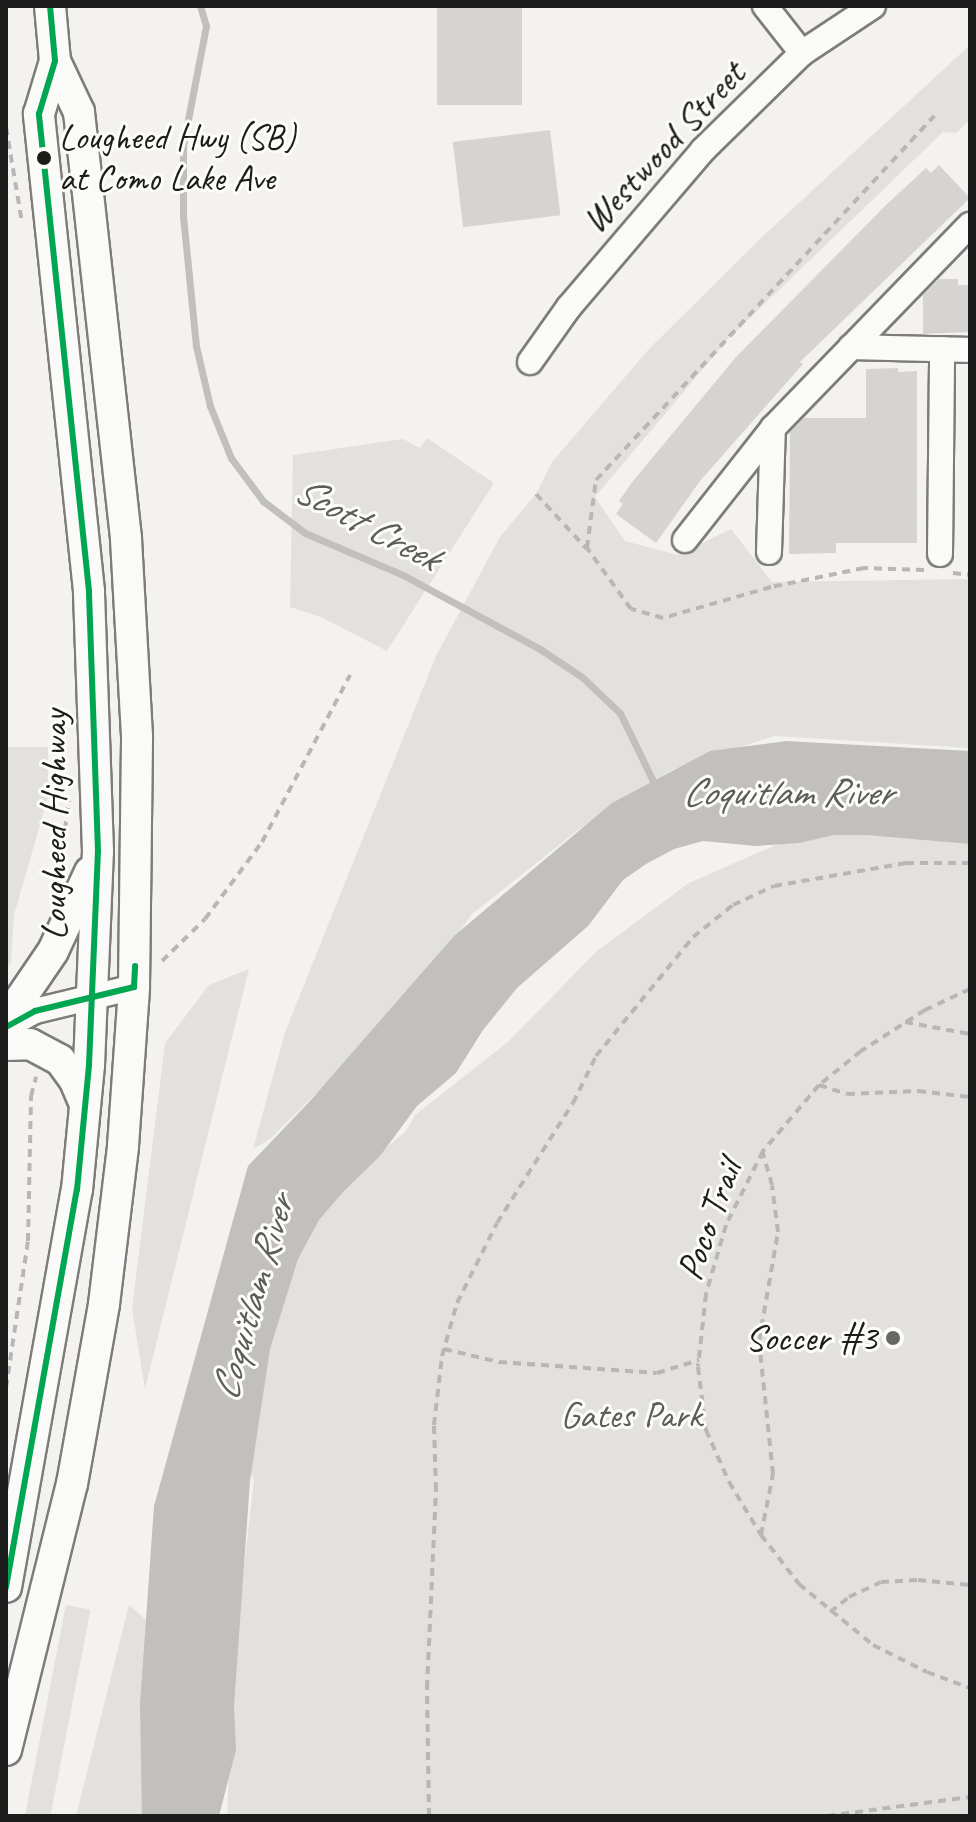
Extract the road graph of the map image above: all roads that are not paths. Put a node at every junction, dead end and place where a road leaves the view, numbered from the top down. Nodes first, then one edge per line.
1 (50, 6) edge
2 (765, 6) edge
3 (873, 6) edge
4 (802, 53) junction
5 (55, 61) junction
6 (970, 225) edge
7 (851, 347) junction
8 (942, 349) junction
9 (970, 350) edge
10 (530, 362) dead end
11 (773, 428) junction
12 (685, 540) dead end
13 (769, 552) dead end
14 (940, 554) dead end
15 (98, 851) junction
16 (134, 987) junction
17 (91, 998) junction
18 (6, 1020) edge
19 (6, 1027) edge
20 (6, 1045) edge
21 (86, 1108) junction
22 (6, 1587) edge
23 (6, 1750) edge

1 - 5 main road, Lougheed Highway
2 - 4 street
3 - 4 street, Westwood Street
4 - 10 street, Westwood Street
5 - 15 main road, Lougheed Highway
5 - 16 main road, Lougheed Highway
6 - 7 street
7 - 8 street
7 - 11 street
8 - 9 street
8 - 14 street
11 - 12 street
11 - 13 street
15 - 17 main road, Lougheed Highway
15 - 18 main road
16 - 17 street
16 - 23 main road, Lougheed Highway
17 - 19 street
17 - 21 main road, Lougheed Highway
20 - 21 main road
21 - 22 main road, Lougheed Highway

